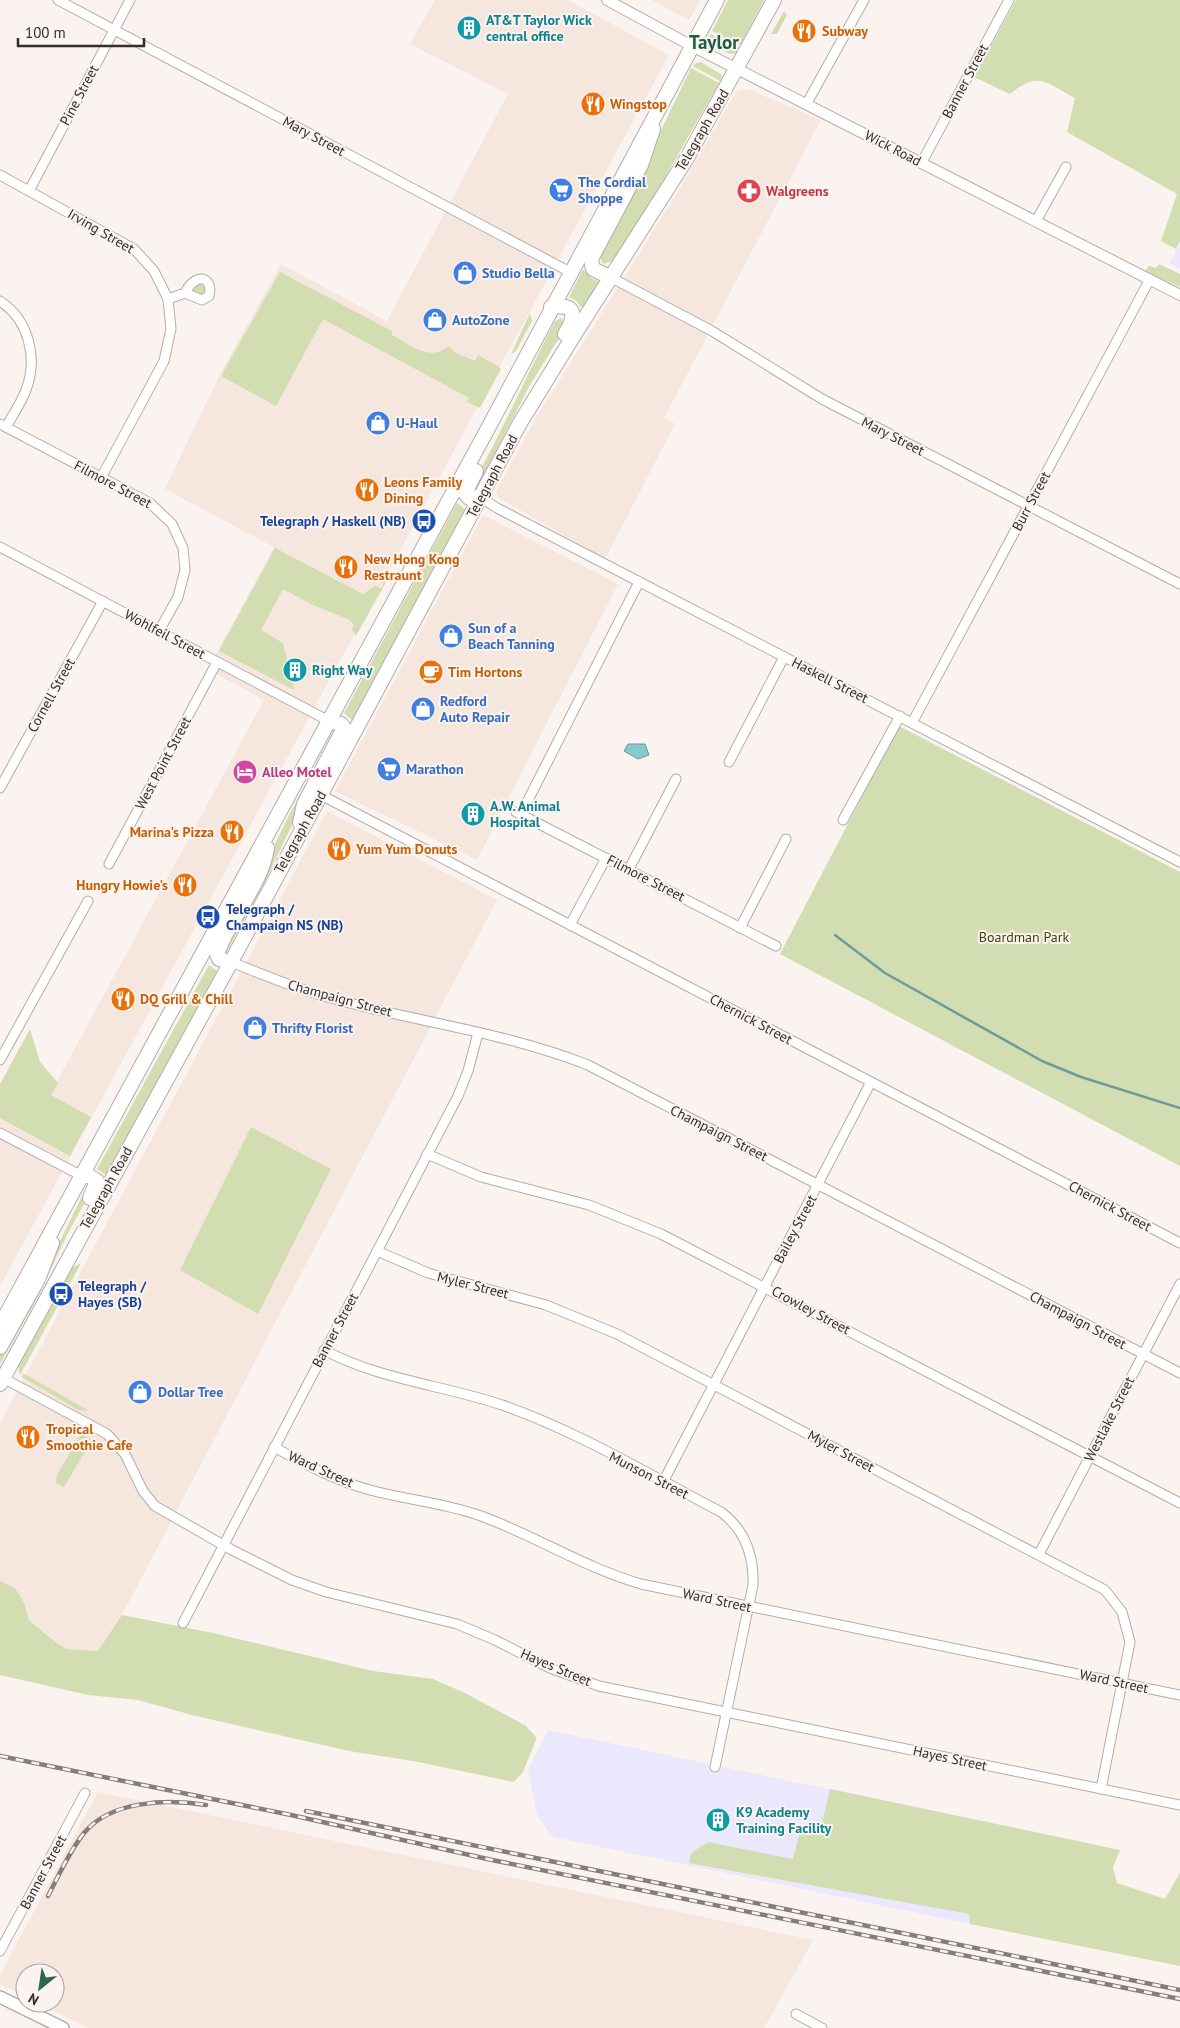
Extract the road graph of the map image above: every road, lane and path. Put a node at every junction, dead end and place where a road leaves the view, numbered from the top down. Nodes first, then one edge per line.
1 (58, 0) edge
2 (130, 0) edge
3 (606, 0) edge
4 (717, 0) edge
5 (774, 0) edge
6 (864, 0) edge
7 (1008, 0) edge
8 (114, 30) junction
9 (692, 46) junction
10 (737, 68) junction
11 (806, 103) junction
12 (658, 108) junction
13 (922, 162) junction
14 (1066, 167) dead end
15 (0, 175) edge
16 (29, 191) junction
17 (1036, 220) junction
18 (570, 272) junction
19 (612, 278) junction
20 (1150, 279) junction
21 (185, 293) dead end
22 (1180, 295) edge
23 (168, 299) junction
24 (0, 301) edge
25 (551, 307) junction
26 (507, 392) junction
27 (520, 423) junction
28 (3, 425) edge
29 (102, 478) junction
30 (480, 497) junction
31 (1028, 506) junction
32 (0, 547) edge
33 (639, 582) junction
34 (1180, 584) edge
35 (103, 601) junction
36 (159, 631) junction
37 (784, 657) junction
38 (217, 662) junction
39 (900, 716) junction
40 (329, 721) junction
41 (912, 723) junction
42 (729, 762) dead end
43 (676, 779) dead end
44 (0, 788) edge
45 (321, 795) junction
46 (844, 820) dead end
47 (269, 832) junction
48 (297, 839) junction
49 (786, 839) dead end
50 (606, 858) junction
51 (1180, 862) edge
52 (109, 864) dead end
53 (629, 869) junction
54 (88, 901) dead end
55 (570, 925) junction
56 (740, 928) junction
57 (776, 946) dead end
58 (231, 962) junction
59 (478, 1033) junction
60 (0, 1060) edge
61 (872, 1082) junction
62 (0, 1133) edge
63 (427, 1154) junction
64 (82, 1176) junction
65 (818, 1184) junction
66 (55, 1225) junction
67 (1180, 1243) edge
68 (377, 1251) junction
69 (57, 1279) junction
70 (1180, 1284) edge
71 (765, 1286) junction
72 (0, 1326) edge
73 (0, 1347) edge
74 (324, 1350) junction
75 (1144, 1354) junction
76 (1180, 1373) edge
77 (1, 1379) edge
78 (714, 1384) junction
79 (274, 1447) junction
80 (1090, 1456) junction
81 (663, 1482) junction
82 (1180, 1503) edge
83 (223, 1545) junction
84 (1039, 1554) junction
85 (748, 1606) junction
86 (183, 1623) dead end
87 (1123, 1683) junction
88 (1180, 1695) edge
89 (726, 1712) junction
90 (714, 1767) dead end
91 (1101, 1789) junction
92 (86, 1793) dead end
93 (1180, 1805) edge
94 (0, 1951) edge
95 (0, 1997) edge
96 (796, 2014) dead end
97 (63, 2028) edge
98 (822, 2028) edge

1 - 8 street, Mary Street
2 - 8 street, Pine Street
3 - 9 street, Wick Road
4 - 9 main road, Telegraph Road
5 - 10 main road, Telegraph Road
6 - 11 street
7 - 13 street, Banner Street
8 - 16 street, Pine Street
8 - 18 street, Mary Street
9 - 10 street, Wick Road
9 - 12 main road, Telegraph Road
10 - 11 street, Wick Road
10 - 19 main road, Telegraph Road
11 - 13 street, Wick Road
12 - 18 main road, Telegraph Road
12 - 19 main road
13 - 17 street, Wick Road
14 - 17 street
15 - 16 street, Irving Street
16 - 23 street, Irving Street
17 - 20 street, Wick Road
18 - 25 main road, Telegraph Road
19 - 27 main road, Telegraph Road
19 - 31 street, Mary Street
20 - 22 street, Wick Road
20 - 31 street, Burr Street
21 - 23 street
23 - 29 street, Irving Street
24 - 28 street
25 - 26 main road, Telegraph Road
25 - 27 main road
26 - 30 main road
26 - 40 main road, Telegraph Road
27 - 30 main road, Telegraph Road
28 - 29 street, Filmore Street
29 - 36 street, Filmore Street
30 - 33 street, Haskell Street
30 - 45 main road, Telegraph Road
31 - 34 street, Mary Street
31 - 41 street, Burr Street
32 - 35 street, Wohlfeil Street
33 - 37 street, Haskell Street
33 - 50 street, Filmore Street
35 - 36 street, Wohlfeil Street
35 - 44 street, Cornell Street
36 - 38 street, Wohlfeil Street
37 - 39 street, Haskell Street
37 - 42 street
38 - 40 street, Wohlfeil Street
38 - 52 street, West Point Street
39 - 41 street, Haskell Street
39 - 46 street
40 - 47 main road, Telegraph Road
40 - 48 main road
41 - 51 street, Haskell Street
43 - 53 street
45 - 48 main road, Telegraph Road
45 - 55 street, Chernick Street
47 - 58 main road
47 - 64 main road, Telegraph Road
48 - 58 main road, Telegraph Road
49 - 56 street
50 - 53 street, Filmore Street
50 - 55 street
53 - 56 street, Filmore Street
54 - 60 street
55 - 61 street, Chernick Street
56 - 57 street, Filmore Street
58 - 59 street, Champaign Street
58 - 69 main road, Telegraph Road
59 - 63 street, Banner Street
59 - 65 street, Champaign Street
61 - 65 street, Bailey Street
61 - 67 street, Chernick Street
62 - 64 street
63 - 68 street, Banner Street
63 - 71 street, Crowley Street
64 - 66 main road, Telegraph Road
64 - 69 main road
65 - 71 street, Bailey Street
65 - 75 street, Champaign Street
66 - 72 main road, Telegraph Road
66 - 73 main road
68 - 74 street, Banner Street
68 - 78 street, Myler Street
69 - 77 main road, Telegraph Road
70 - 75 street, Westlake Street
71 - 78 street, Bailey Street
71 - 80 street, Crowley Street
74 - 79 street, Banner Street
74 - 81 street, Munson Street
75 - 76 street, Champaign Street
75 - 80 street, Westlake Street
77 - 83 street, Hayes Street
78 - 81 street, Bailey Street
78 - 84 street, Myler Street
79 - 83 street, Banner Street
79 - 85 street, Ward Street
80 - 82 street, Crowley Street
80 - 84 street, Westlake Street
81 - 85 street, Munson Street
83 - 86 street, Banner Street
83 - 89 street, Hayes Street
84 - 87 street, Myler Street
85 - 87 street, Ward Street
85 - 89 street, Munson Street
87 - 88 street, Ward Street
87 - 91 street, Myler Street
89 - 90 street, Munson Street
89 - 91 street, Hayes Street
91 - 93 street, Hayes Street
92 - 94 street, Banner Street
95 - 97 main road
96 - 98 street

